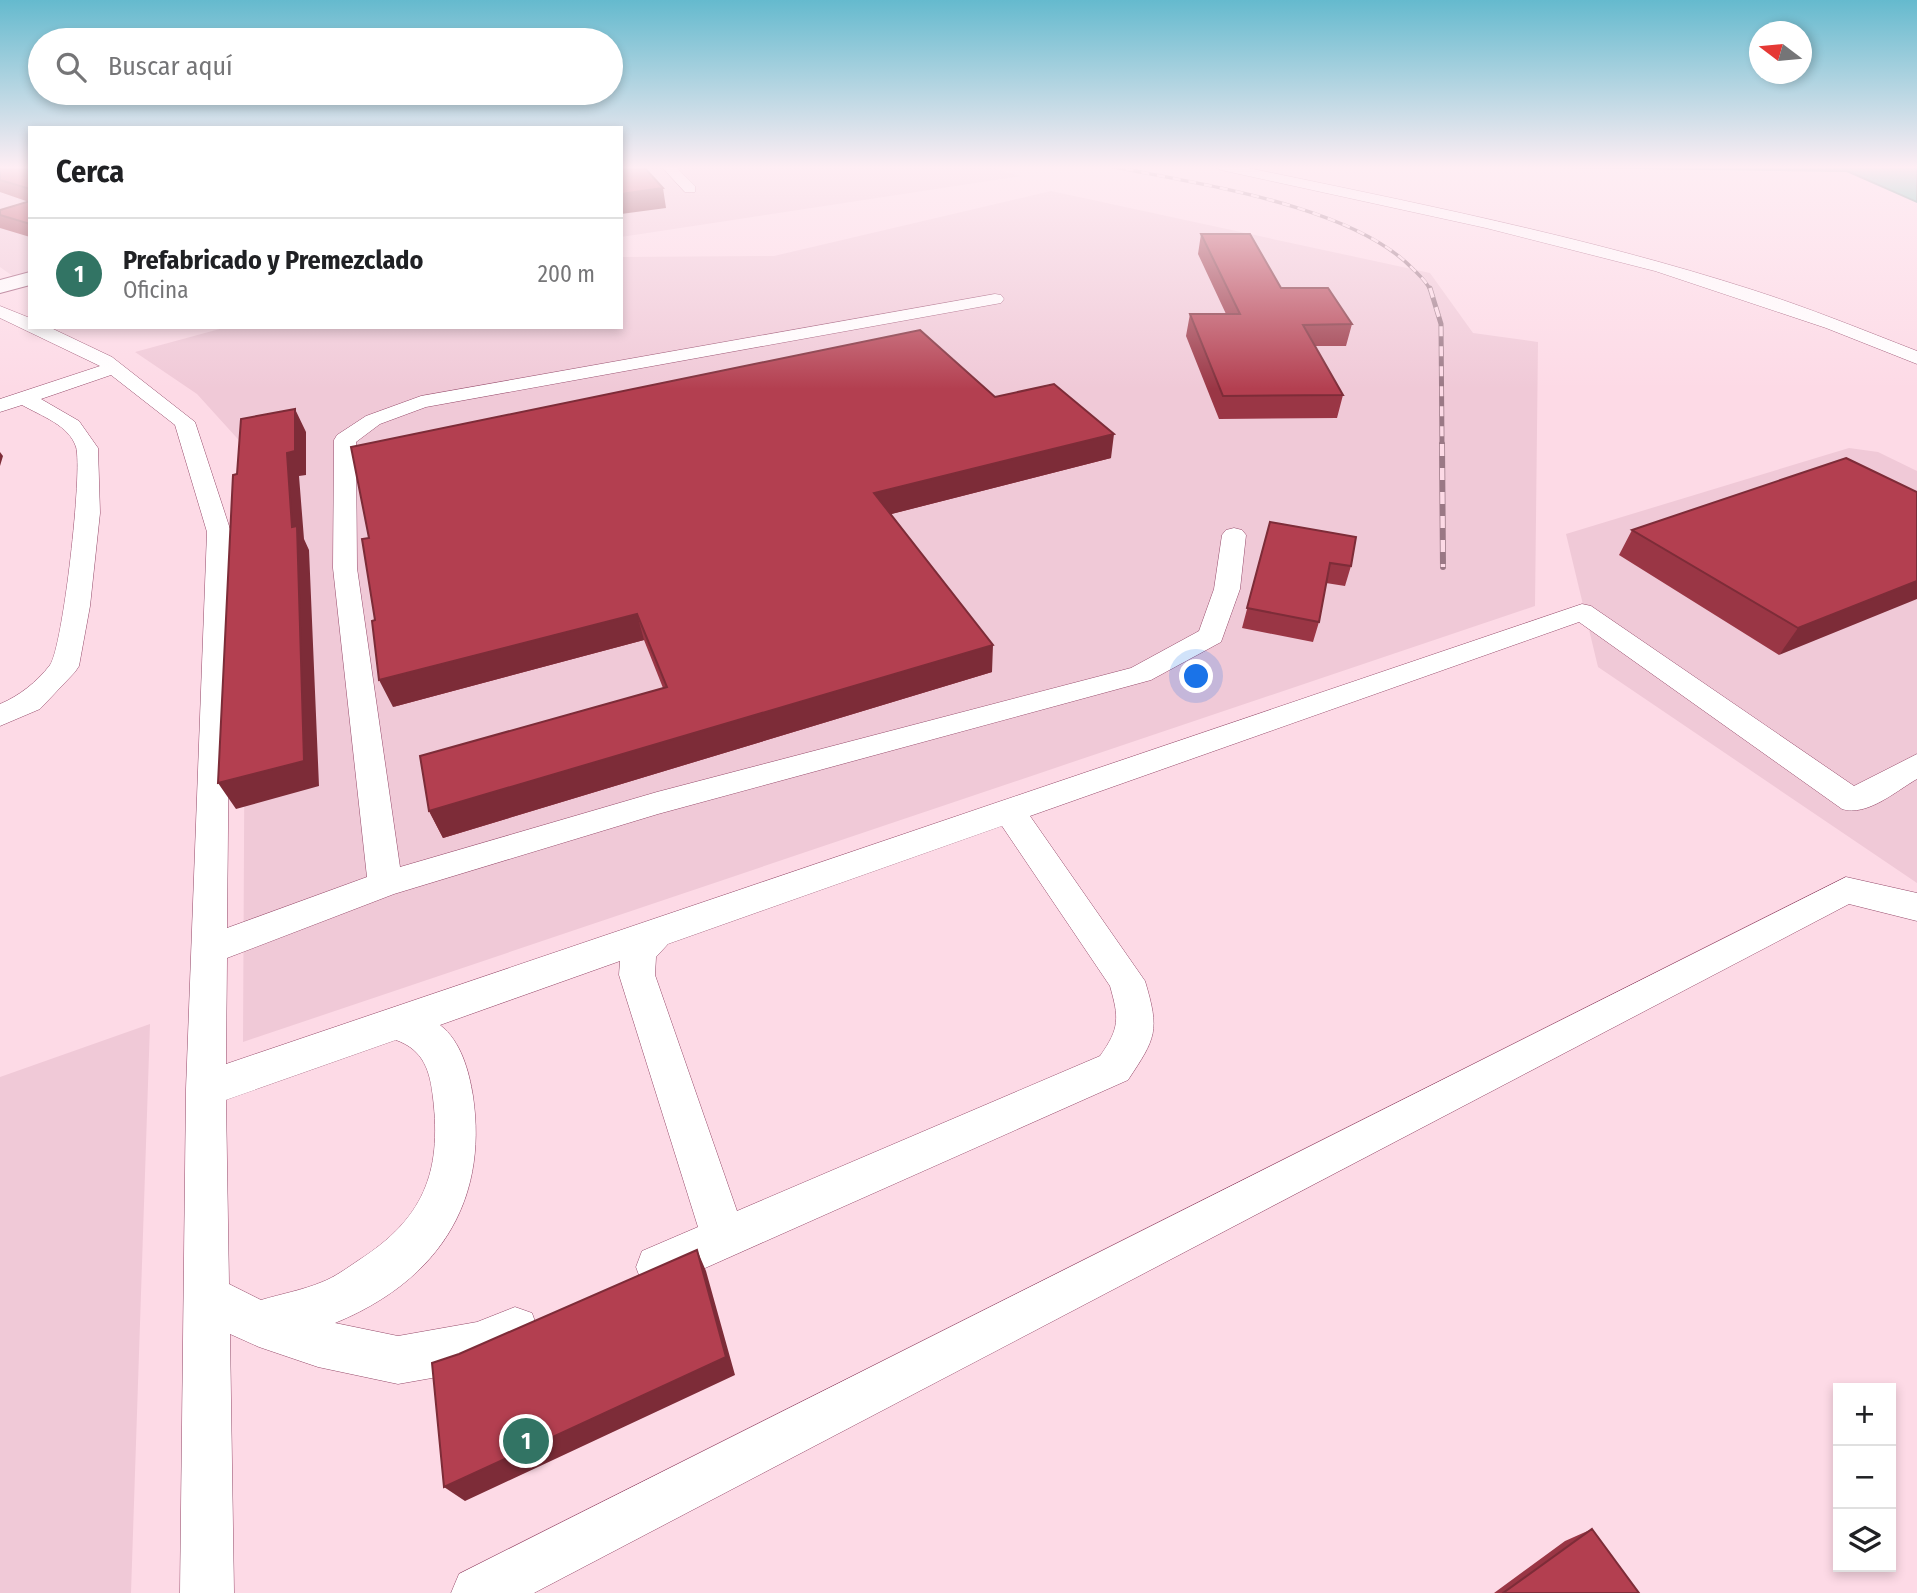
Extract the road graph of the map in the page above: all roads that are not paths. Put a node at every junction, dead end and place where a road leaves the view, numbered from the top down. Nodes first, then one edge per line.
1 (1562, 240) edge
2 (28, 279) edge
3 (0, 287) edge
4 (995, 299) dead end
5 (0, 311) edge
6 (28, 324) edge
7 (38, 329) edge
8 (1917, 358) edge
9 (114, 368) junction
10 (26, 400) junction
11 (0, 406) edge
12 (1234, 535) dead end
13 (0, 716) edge
14 (1917, 765) edge
15 (1008, 810) junction
16 (385, 884) junction
17 (1917, 907) edge
18 (657, 932) junction
19 (209, 950) junction
20 (394, 1023) junction
21 (206, 1088) junction
22 (724, 1238) junction
23 (625, 1282) edge
24 (206, 1297) junction
25 (551, 1314) edge
26 (259, 1324) junction
27 (207, 1593) edge
28 (478, 1593) edge

1 - 8 street
2 - 3 main road
4 - 16 street
5 - 6 street
7 - 9 street
9 - 10 street
9 - 19 street
10 - 11 street
10 - 13 street
12 - 16 street
14 - 15 street
15 - 18 street
15 - 22 street
16 - 19 street
17 - 28 street
18 - 20 street
18 - 22 street
19 - 21 street
20 - 21 street
20 - 26 street
21 - 24 street
22 - 23 street
24 - 26 street
24 - 27 street
25 - 26 street

